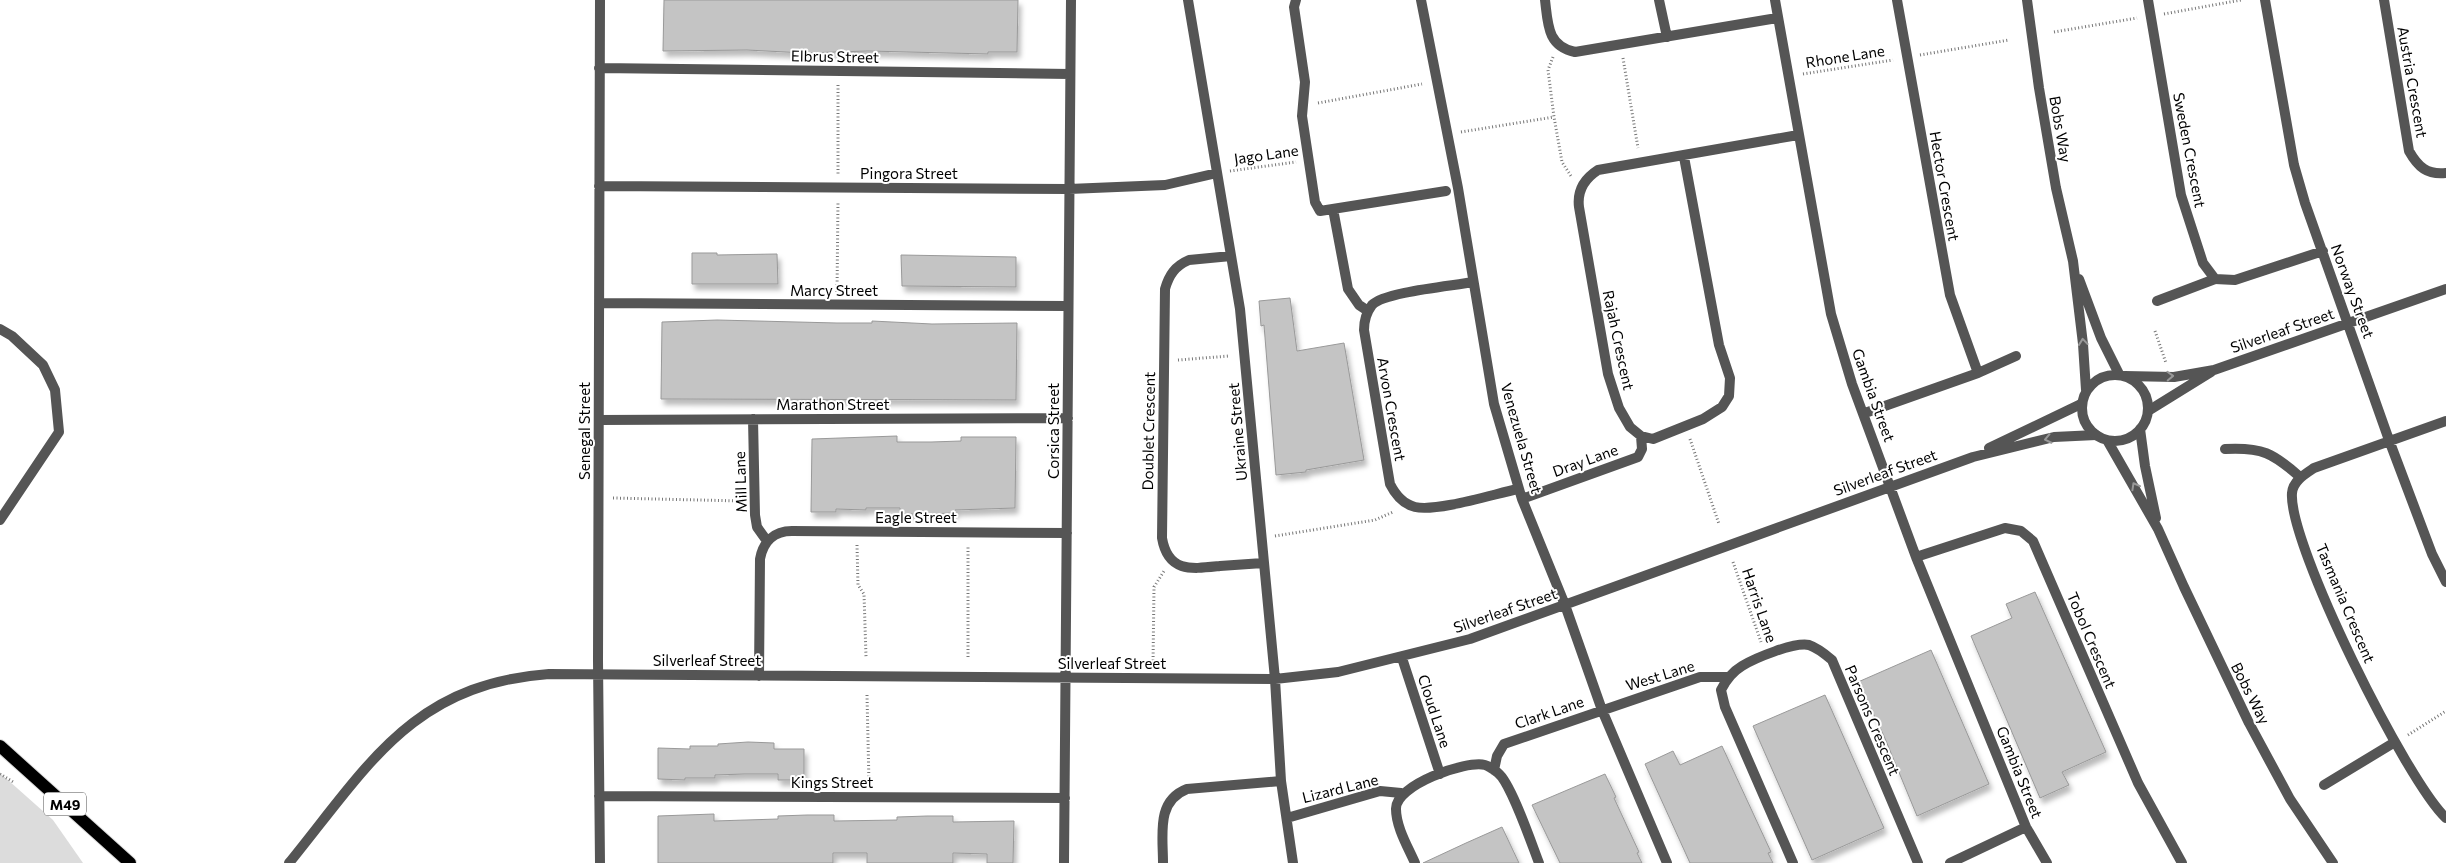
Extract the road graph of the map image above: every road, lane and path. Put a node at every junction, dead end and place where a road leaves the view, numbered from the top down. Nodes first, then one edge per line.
1 (600, 0) edge
2 (1071, 0) edge
3 (1188, 0) edge
4 (1296, 0) edge
5 (1421, 0) edge
6 (1545, 0) edge
7 (1659, 0) edge
8 (1775, 0) edge
9 (1897, 0) edge
10 (2027, 0) edge
11 (2148, 0) edge
12 (2241, 0) edge
13 (2265, 0) edge
14 (2384, 0) edge
15 (2158, 15) dead end
16 (2141, 17) dead end
17 (1777, 18) junction
18 (2054, 32) dead end
19 (1667, 37) junction
20 (2009, 40) dead end
21 (1622, 53) dead end
22 (1555, 54) dead end
23 (1914, 56) dead end
24 (1895, 59) dead end
25 (600, 68) junction
26 (1070, 74) junction
27 (1800, 74) dead end
28 (838, 79) dead end
29 (1428, 83) dead end
30 (1302, 106) junction
31 (1554, 116) junction
32 (1457, 132) dead end
33 (1798, 135) junction
34 (1639, 155) dead end
35 (1684, 157) junction
36 (1308, 160) junction
37 (1222, 172) junction
38 (2446, 173) edge
39 (838, 176) dead end
40 (1573, 178) dead end
41 (599, 186) junction
42 (1069, 189) junction
43 (1446, 191) dead end
44 (838, 198) dead end
45 (1333, 209) junction
46 (2323, 251) junction
47 (1231, 256) junction
48 (2073, 262) junction
49 (2216, 279) junction
50 (1473, 282) junction
51 (2446, 289) edge
52 (837, 296) dead end
53 (2157, 301) dead end
54 (599, 303) junction
55 (1068, 306) junction
56 (1368, 311) junction
57 (2350, 323) junction
58 (0, 329) edge
59 (2155, 331) dead end
60 (1234, 355) dead end
61 (2016, 356) dead end
62 (1172, 360) dead end
63 (2169, 368) dead end
64 (2214, 370) junction
65 (1978, 373) junction
66 (2122, 375) junction
67 (2086, 390) junction
68 (2081, 404) junction
69 (2148, 411) junction
70 (1865, 413) junction
71 (1068, 418) junction
72 (753, 419) junction
73 (599, 420) junction
74 (2446, 421) edge
75 (2140, 430) junction
76 (2096, 435) junction
77 (1641, 436) junction
78 (1689, 438) dead end
79 (2107, 440) junction
80 (2389, 440) junction
81 (2225, 449) dead end
82 (1973, 457) junction
83 (2300, 477) junction
84 (1891, 485) junction
85 (1520, 494) junction
86 (612, 498) dead end
87 (754, 501) junction
88 (1396, 510) dead end
89 (0, 520) edge
90 (1719, 524) dead end
91 (2158, 528) junction
92 (1067, 533) junction
93 (1272, 536) dead end
94 (857, 540) dead end
95 (767, 541) junction
96 (968, 541) dead end
97 (1916, 557) junction
98 (1733, 562) dead end
99 (1263, 563) junction
100 (1166, 568) dead end
101 (2446, 582) edge
102 (1564, 605) junction
103 (866, 656) dead end
104 (1766, 656) junction
105 (968, 657) dead end
106 (1402, 658) junction
107 (1154, 667) dead end
108 (598, 674) junction
109 (759, 676) junction
110 (1728, 677) junction
111 (1066, 678) junction
112 (1275, 679) junction
113 (867, 695) dead end
114 (1602, 710) junction
115 (2446, 711) edge
116 (2399, 740) junction
117 (0, 746) edge
118 (1494, 770) junction
119 (0, 774) edge
120 (1440, 774) junction
121 (1281, 781) junction
122 (2324, 785) dead end
123 (23, 788) dead end
124 (869, 788) dead end
125 (1401, 793) junction
126 (599, 796) junction
127 (1065, 798) junction
128 (1286, 818) junction
129 (2446, 818) edge
130 (2026, 826) junction
131 (2178, 862) edge
132 (130, 863) edge
133 (289, 863) edge
134 (600, 863) edge
135 (1064, 863) edge
136 (1163, 863) edge
137 (1294, 863) edge
138 (1415, 863) edge
139 (1539, 863) edge
140 (1667, 863) edge
141 (1793, 863) edge
142 (1918, 863) edge
143 (1950, 863) edge
144 (2047, 863) edge
145 (2333, 863) edge

1 - 25 street, Senegal Street
2 - 26 street, Corsica Street
3 - 37 street, Ukraine Street
4 - 30 street
5 - 50 street, Venezuela Street
6 - 19 street
7 - 19 street
8 - 17 street, Gambia Street
9 - 65 street, Hector Crescent
10 - 48 street, Bobs Way
11 - 49 street, Sweden Crescent
12 - 15 path
13 - 46 street, Norway Street
14 - 38 street, Austria Crescent
16 - 18 path
17 - 19 street
17 - 33 street, Gambia Street
20 - 23 path
21 - 34 path
22 - 31 path
24 - 27 path, Rhone Lane
25 - 26 street, Elbrus Street
25 - 41 street, Senegal Street
26 - 42 street, Corsica Street
28 - 39 path
29 - 30 path
30 - 36 street
31 - 32 path
31 - 40 path
33 - 35 street, Rajah Crescent
33 - 70 street, Gambia Street
35 - 77 street
35 - 77 street, Rajah Crescent
36 - 37 path, Jago Lane
36 - 45 street
37 - 42 street, Pingora Street
37 - 47 street, Ukraine Street
41 - 42 street, Pingora Street
41 - 54 street, Senegal Street
42 - 55 street, Corsica Street
43 - 45 street
44 - 52 path
45 - 56 street
46 - 49 street
46 - 57 street, Norway Street
47 - 99 street, Ukraine Street
47 - 99 street, Doublet Crescent
48 - 66 street, Bobs Way
67 -> 48 street, Bobs Way
49 - 53 street
50 - 56 street
50 - 85 street, Venezuela Street
51 - 57 street, Silverleaf Street
54 - 55 street, Marcy Street
54 - 73 street, Senegal Street
55 - 71 street, Corsica Street
56 - 85 street, Arvon Crescent
57 - 64 street, Silverleaf Street
57 - 80 street, Norway Street
58 - 89 street
59 - 63 path
60 - 62 path
61 - 65 street
66 -> 64 street
64 - 69 street
65 - 70 street
66 - 67 street
66 - 69 street
67 - 68 street
68 - 76 street
68 - 82 street, Silverleaf Street
69 - 75 street
70 - 84 street, Gambia Street
71 - 72 street, Marathon Street
71 - 92 street, Corsica Street
72 - 73 street, Marathon Street
72 - 87 street, Mill Lane
73 - 108 street, Senegal Street
74 - 80 street
75 - 79 street
75 - 91 street, Bobs Way
76 - 79 street
76 -> 82 street, Silverleaf Street
77 - 85 street, Dray Lane
78 - 90 path
91 -> 79 street, Bobs Way
80 - 83 street
80 - 101 street, Norway Street
81 - 83 street
82 - 84 street, Silverleaf Street
83 - 116 street, Tasmania Crescent
84 - 97 street, Gambia Street
84 - 102 street, Silverleaf Street
85 - 102 street, Venezuela Street
86 - 87 path
87 - 95 street, Mill Lane
88 - 93 path
91 - 145 street, Bobs Way
92 - 95 street, Eagle Street
92 - 111 street, Corsica Street
94 - 103 path
95 - 109 street
96 - 105 path
97 - 130 street, Gambia Street
97 - 131 street, Tobol Crescent
98 - 104 path, Harris Lane
99 - 112 street, Ukraine Street
100 - 107 path
102 - 106 street, Silverleaf Street
102 - 114 street, Venezuela Street
104 - 110 street, Parsons Crescent
104 - 142 street, Parsons Crescent
106 - 112 street, Silverleaf Street
106 - 120 street, Cloud Lane
108 - 109 street, Silverleaf Street
108 - 126 street, Senegal Street
108 - 133 street, Silverleaf Street
109 - 111 street, Silverleaf Street
110 - 114 street, West Lane
110 - 141 street
111 - 112 street, Silverleaf Street
111 - 127 street, Corsica Street
112 - 121 street, Ukraine Street
113 - 124 path
114 - 118 street, Clark Lane
114 - 140 street, Venezuela Street
115 - 116 path
116 - 122 street
116 - 129 street, Tasmania Crescent
117 - 132 main road, M49
118 - 120 street
118 - 139 street
119 - 123 path
120 - 125 street
121 - 128 street, Ukraine Street
121 - 136 street
125 - 128 street, Lizard Lane
125 - 138 street
126 - 127 street, Kings Street
126 - 134 street, Senegal Street
127 - 135 street, Corsica Street
128 - 137 street, Ukraine Street
130 - 143 street
130 - 144 street, Gambia Street

